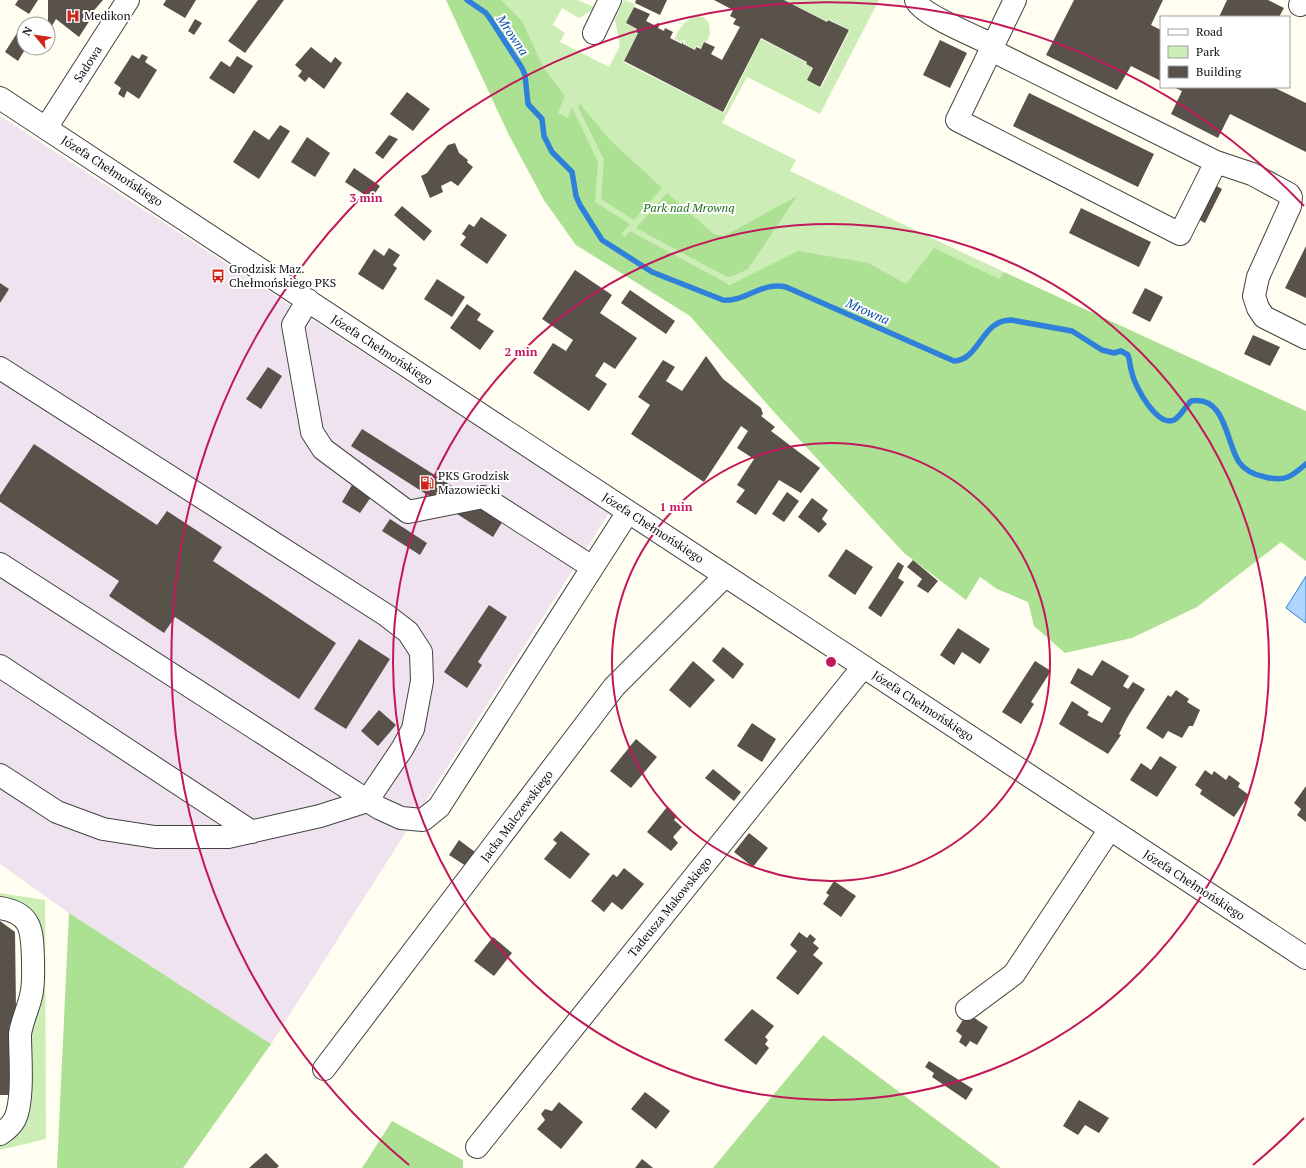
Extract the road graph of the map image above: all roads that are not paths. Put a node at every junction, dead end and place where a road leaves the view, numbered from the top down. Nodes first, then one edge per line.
1 (128, 0) edge
2 (610, 0) edge
3 (916, 0) edge
4 (1016, 0) edge
5 (594, 33) dead end
6 (992, 47) junction
7 (0, 98) edge
8 (46, 128) junction
9 (1216, 162) junction
10 (308, 300) junction
11 (1306, 338) edge
12 (0, 368) edge
13 (628, 512) junction
14 (0, 564) edge
15 (592, 567) junction
16 (725, 576) junction
17 (0, 666) edge
18 (863, 667) junction
19 (0, 775) edge
20 (367, 801) junction
21 (1110, 829) junction
22 (252, 832) junction
23 (0, 908) edge
24 (1306, 958) edge
25 (967, 1009) dead end
26 (324, 1069) dead end
27 (0, 1134) edge
28 (477, 1147) dead end

1 - 8 street, Sadowa
2 - 5 street
3 - 6 street
4 - 6 street
6 - 9 street
6 - 9 street
7 - 8 street, Józefa Chełmońskiego
8 - 10 street, Józefa Chełmońskiego
9 - 11 street
10 - 13 street, Józefa Chełmońskiego
10 - 15 street
12 - 20 street
13 - 15 street
13 - 16 street, Józefa Chełmońskiego
14 - 20 street
15 - 20 street
16 - 18 street, Józefa Chełmońskiego
16 - 26 street, Jacka Malczewskiego
17 - 22 street
18 - 21 street, Józefa Chełmońskiego
18 - 28 street, Tadeusza Makowskiego
19 - 22 street
20 - 22 street
21 - 24 street, Józefa Chełmońskiego
21 - 25 street
23 - 27 street

